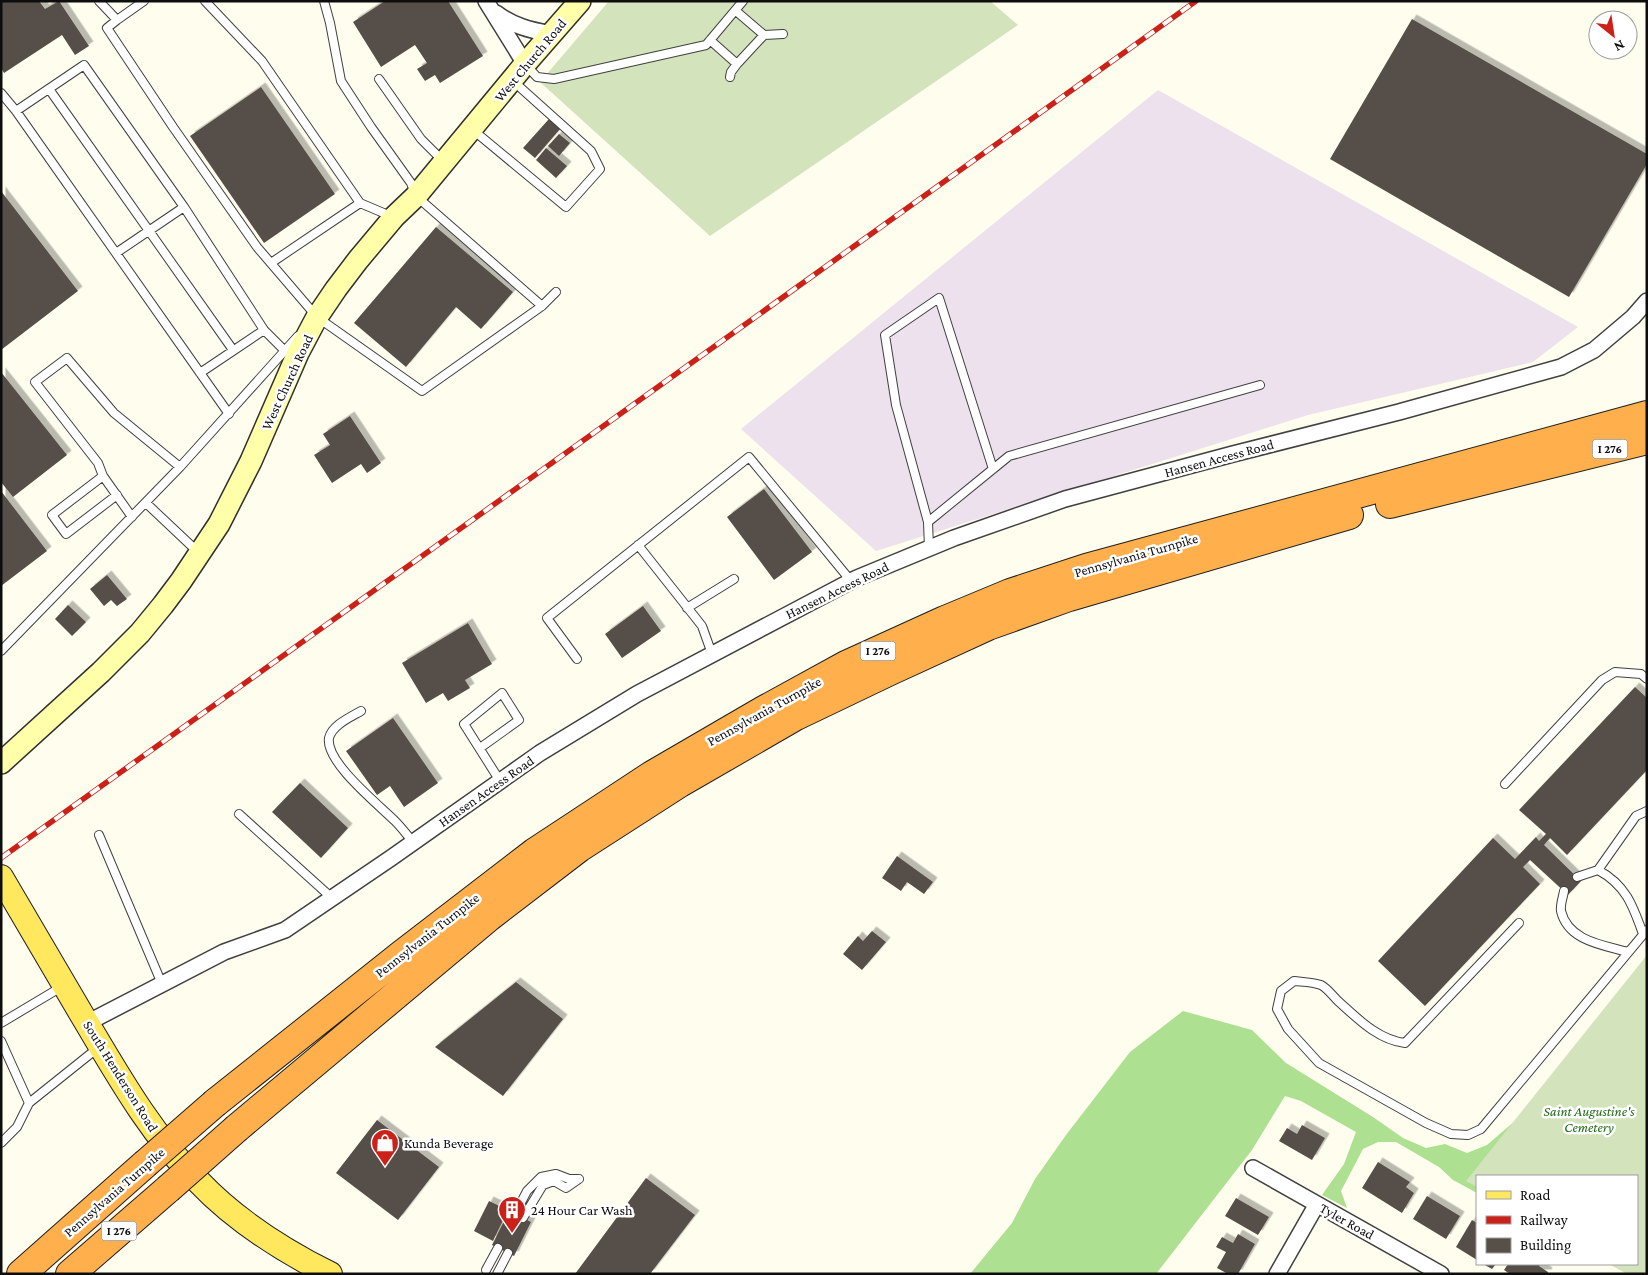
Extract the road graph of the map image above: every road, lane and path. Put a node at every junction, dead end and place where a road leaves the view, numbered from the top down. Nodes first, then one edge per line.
1 (99, 1) edge
2 (144, 1) edge
3 (205, 1) edge
4 (324, 1) edge
5 (580, 1) edge
6 (743, 1) edge
7 (488, 5) edge
8 (736, 11) junction
9 (118, 20) junction
10 (551, 34) junction
11 (783, 34) dead end
12 (764, 35) junction
13 (710, 40) junction
14 (738, 64) junction
15 (518, 72) junction
16 (730, 77) dead end
17 (379, 79) dead end
18 (49, 89) junction
19 (1, 94) edge
20 (16, 111) junction
21 (472, 129) junction
22 (444, 163) junction
23 (416, 196) junction
24 (360, 203) junction
25 (184, 207) junction
26 (394, 217) junction
27 (148, 231) junction
28 (116, 253) junction
29 (272, 263) junction
30 (556, 292) dead end
31 (1647, 301) edge
32 (542, 306) junction
33 (317, 317) junction
34 (264, 330) junction
35 (233, 350) junction
36 (284, 350) junction
37 (200, 373) junction
38 (1260, 385) dead end
39 (230, 414) junction
40 (1647, 415) edge
41 (1647, 440) edge
42 (180, 468) junction
43 (992, 470) junction
44 (103, 476) junction
45 (117, 495) junction
46 (146, 503) junction
47 (132, 517) junction
48 (928, 522) junction
49 (638, 545) junction
50 (929, 548) junction
51 (200, 554) junction
52 (734, 579) dead end
53 (851, 581) junction
54 (687, 608) junction
55 (1, 652) edge
56 (712, 654) junction
57 (578, 659) dead end
58 (1647, 679) edge
59 (361, 711) dead end
60 (480, 748) junction
61 (1, 762) edge
62 (500, 781) junction
63 (1505, 784) dead end
64 (1647, 811) edge
65 (239, 814) dead end
66 (99, 834) dead end
67 (413, 842) junction
68 (1598, 870) junction
69 (1, 877) edge
70 (1577, 877) dead end
71 (1564, 891) dead end
72 (332, 898) junction
73 (1519, 923) dead end
74 (1645, 932) edge
75 (1628, 952) junction
76 (162, 984) junction
77 (65, 985) junction
78 (1, 1023) edge
79 (87, 1023) junction
80 (1, 1041) edge
81 (100, 1046) junction
82 (29, 1103) junction
83 (1, 1143) edge
84 (1253, 1168) dead end
85 (1317, 1204) junction
86 (515, 1214) dead end
87 (523, 1218) dead end
88 (498, 1248) dead end
89 (508, 1253) dead end
90 (486, 1270) dead end
91 (21, 1274) edge
92 (70, 1274) edge
93 (330, 1274) edge
94 (497, 1274) edge
95 (1276, 1274) edge
96 (1441, 1274) edge

1 - 9 lane
2 - 9 lane
3 - 24 lane
4 - 23 lane
5 - 10 street, West Church Road
6 - 8 lane
7 - 10 street
7 - 15 street
8 - 12 lane
8 - 13 lane
9 - 29 lane
10 - 15 street, West Church Road
11 - 12 lane
12 - 14 lane
13 - 14 lane
13 - 15 lane
14 - 16 lane
15 - 21 street, West Church Road
15 - 21 lane
17 - 22 lane
18 - 20 lane
18 - 25 lane
18 - 27 lane
19 - 20 lane
20 - 28 lane
21 - 22 street, West Church Road
22 - 23 street, West Church Road
23 - 26 street, West Church Road
23 - 32 lane
24 - 26 lane
24 - 29 lane
25 - 27 lane
25 - 34 lane
26 - 33 street, West Church Road
27 - 28 lane
27 - 35 lane
28 - 37 lane
29 - 33 lane
30 - 32 lane
31 - 50 street, Hansen Access Road
32 - 33 lane
33 - 36 lane
33 - 51 street, West Church Road
34 - 35 lane
34 - 36 lane
35 - 37 lane
36 - 39 lane
37 - 39 lane
38 - 43 lane
39 - 42 lane
40 - 91 highway, Pennsylvania Turnpike / I 276, bridge
41 - 92 highway, Pennsylvania Turnpike / I 276, bridge
42 - 44 lane
42 - 46 lane
43 - 48 lane
43 - 48 lane
44 - 45 lane
44 - 45 lane
45 - 47 lane
46 - 47 lane
46 - 51 lane
47 - 55 lane
48 - 50 lane
49 - 53 lane
49 - 54 lane
49 - 57 lane
50 - 53 street, Hansen Access Road
51 - 61 street, West Church Road
52 - 54 lane
53 - 56 street, Hansen Access Road
54 - 56 lane
56 - 62 street, Hansen Access Road
58 - 63 lane
59 - 67 lane
60 - 60 lane
60 - 62 lane
62 - 67 street, Hansen Access Road
64 - 68 lane
65 - 72 lane
66 - 76 lane
67 - 72 street, Hansen Access Road
68 - 70 lane
68 - 74 lane
69 - 77 main road, South Henderson Road
71 - 75 lane
72 - 76 street, Hansen Access Road
73 - 75 lane
74 - 75 lane
76 - 79 street, Hansen Access Road
77 - 78 lane
77 - 79 main road, South Henderson Road
79 - 81 main road, South Henderson Road
80 - 82 lane
81 - 82 lane
81 - 93 main road, South Henderson Road
82 - 83 lane
84 - 85 street, Tyler Road
85 - 95 street
85 - 96 street, Tyler Road
86 - 87 lane
88 - 90 lane
89 - 94 lane

